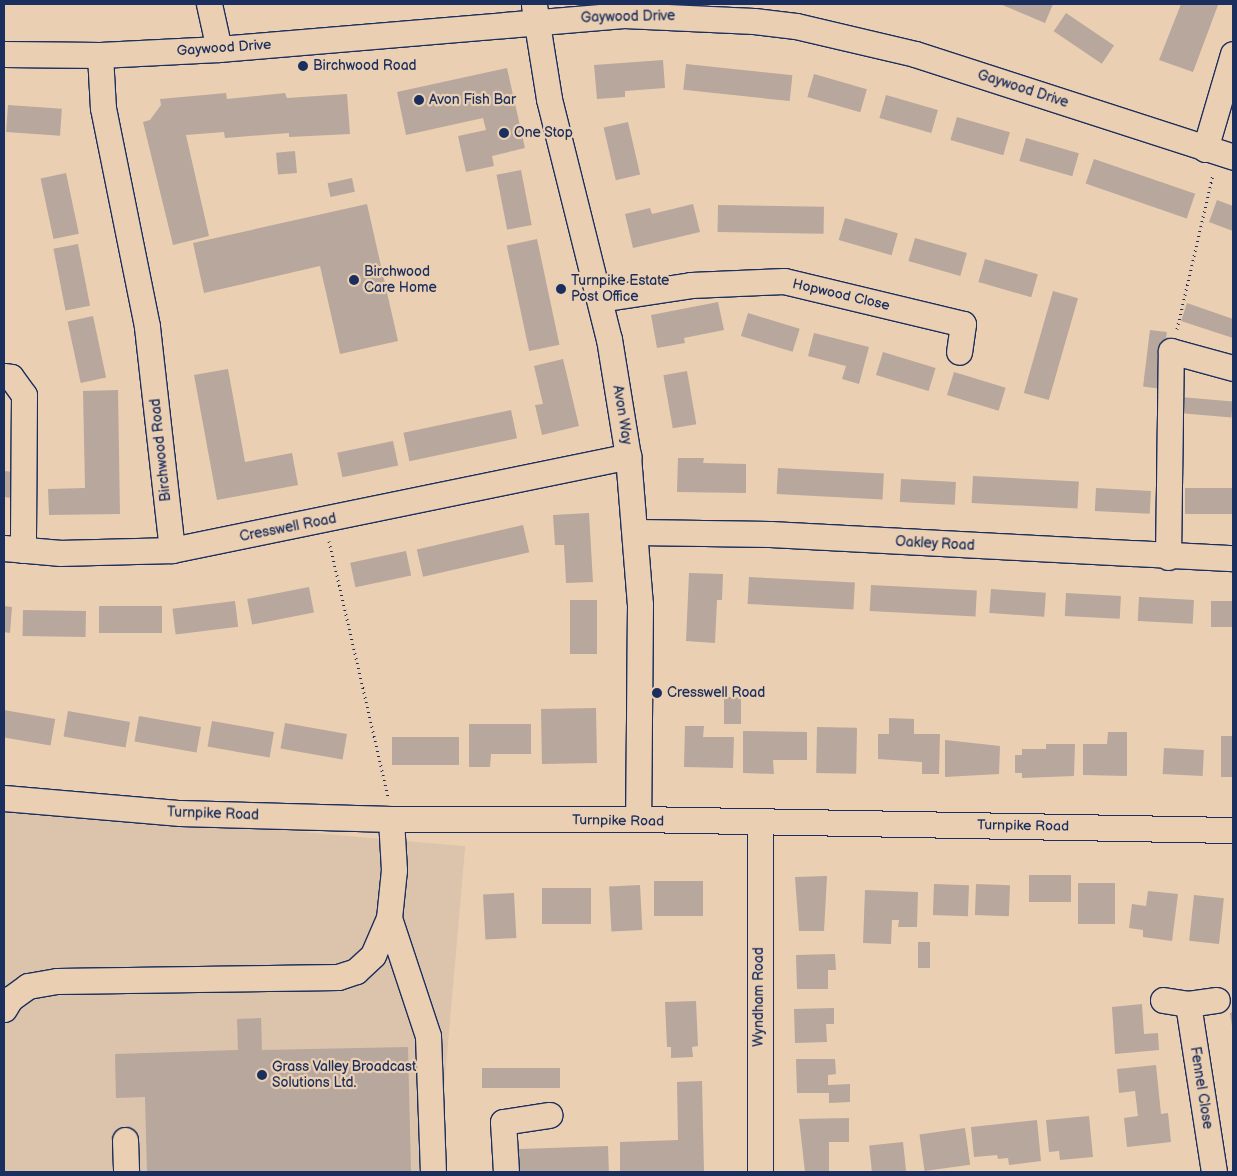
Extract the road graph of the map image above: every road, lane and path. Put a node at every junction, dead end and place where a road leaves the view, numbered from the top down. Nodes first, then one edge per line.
1 (209, 4) edge
2 (535, 12) edge
3 (219, 49) junction
4 (4, 54) edge
5 (1233, 54) edge
6 (100, 55) junction
7 (1219, 153) edge
8 (600, 299) junction
9 (1172, 351) junction
10 (959, 352) dead end
11 (1233, 368) edge
12 (4, 376) edge
13 (628, 456) junction
14 (324, 521) junction
15 (637, 532) junction
16 (13, 549) edge
17 (172, 550) junction
18 (1168, 557) junction
19 (1233, 558) edge
20 (4, 798) edge
21 (391, 819) junction
22 (638, 819) junction
23 (760, 822) junction
24 (1233, 830) edge
25 (389, 918) junction
26 (1162, 1000) dead end
27 (1217, 1000) dead end
28 (1188, 1004) junction
29 (4, 1009) edge
30 (549, 1115) dead end
31 (125, 1140) dead end
32 (126, 1172) edge
33 (433, 1172) edge
34 (506, 1172) edge
35 (760, 1172) edge
36 (1214, 1172) edge

1 - 3 street
2 - 3 street, Gaywood Drive
2 - 7 street, Gaywood Drive
2 - 8 street, Avon Way
3 - 6 street, Gaywood Drive
4 - 6 street, Gaywood Drive
5 - 7 street
6 - 17 street, Birchwood Road
7 - 9 path
8 - 10 street, Hopwood Close
8 - 13 street, Avon Way
9 - 11 street
9 - 18 street
12 - 16 street
13 - 14 street, Cresswell Road
13 - 15 street, Avon Way
14 - 17 street, Cresswell Road
14 - 21 path
15 - 18 street, Oakley Road
15 - 22 street, Avon Way
16 - 17 street, Cresswell Road
18 - 19 street, Oakley Road
20 - 21 street, Turnpike Road
21 - 22 street, Turnpike Road
21 - 25 street
22 - 23 street, Turnpike Road
23 - 24 street, Turnpike Road
23 - 35 street, Wyndham Road
25 - 29 street
25 - 33 street
26 - 28 street
27 - 28 street
28 - 36 street, Fennel Close
30 - 34 street
31 - 32 street

